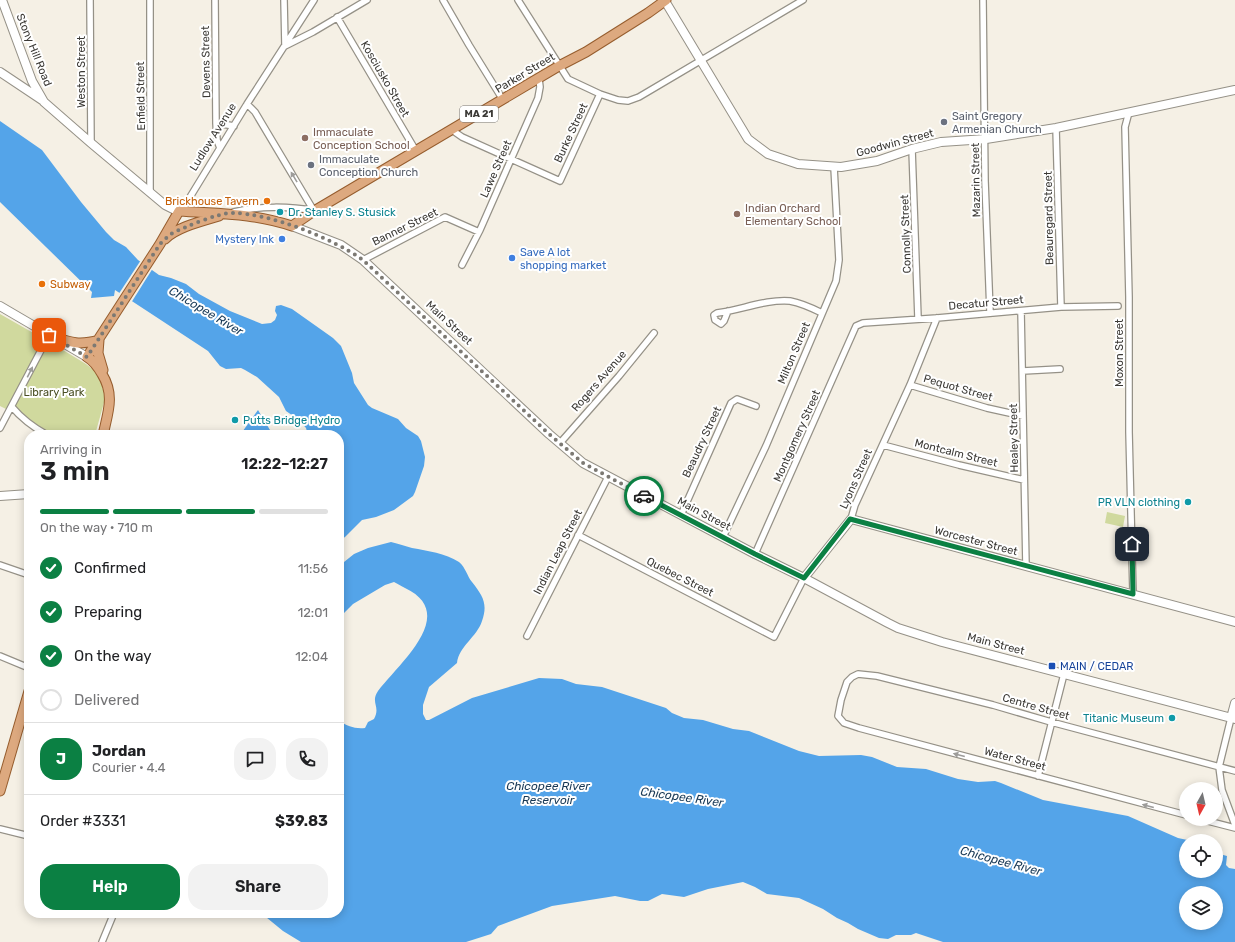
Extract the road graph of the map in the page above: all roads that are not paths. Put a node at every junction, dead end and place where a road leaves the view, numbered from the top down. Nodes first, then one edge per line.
1 (2, 0) edge
2 (90, 0) edge
3 (150, 0) edge
4 (215, 0) edge
5 (284, 0) edge
6 (314, 0) edge
7 (367, 0) edge
8 (443, 0) edge
9 (518, 0) edge
10 (803, 0) edge
11 (983, 0) edge
12 (666, 1) edge
13 (337, 17) junction
14 (285, 46) junction
15 (700, 61) junction
16 (559, 66) junction
17 (0, 72) edge
18 (539, 78) junction
19 (1235, 90) edge
20 (600, 94) junction
21 (503, 100) junction
22 (44, 102) junction
23 (248, 104) junction
24 (1129, 112) junction
25 (216, 123) junction
26 (234, 126) junction
27 (1056, 128) junction
28 (452, 130) junction
29 (986, 139) junction
30 (90, 143) junction
31 (220, 148) junction
32 (912, 149) junction
33 (416, 151) junction
34 (511, 159) junction
35 (834, 167) junction
36 (122, 170) joint
37 (150, 192) junction
38 (179, 211) junction
39 (314, 211) junction
40 (230, 213) junction
41 (292, 226) junction
42 (479, 232) junction
43 (160, 244) junction
44 (363, 260) junction
45 (462, 265) dead end
46 (0, 306) edge
47 (1118, 306) dead end
48 (1061, 307) junction
49 (728, 311) dead end
50 (1021, 311) junction
51 (990, 312) junction
52 (822, 313) junction
53 (918, 318) junction
54 (937, 318) junction
55 (856, 326) joint
56 (654, 333) dead end
57 (49, 335) junction
58 (99, 340) junction
59 (87, 357) junction
60 (1060, 369) dead end
61 (1023, 371) junction
62 (106, 381) junction
63 (910, 385) junction
64 (12, 406) junction
65 (756, 406) dead end
66 (1023, 416) junction
67 (0, 428) edge
68 (38, 430) edge
69 (104, 430) edge
70 (560, 443) junction
71 (883, 445) junction
72 (608, 477) junction
73 (1024, 480) junction
74 (24, 494) edge
75 (0, 496) edge
76 (680, 515) junction
77 (850, 519) junction
78 (578, 535) junction
79 (724, 537) junction
80 (755, 554) junction
81 (0, 565) edge
82 (1026, 566) junction
83 (24, 573) edge
84 (804, 578) junction
85 (1133, 594) junction
86 (1235, 622) edge
87 (527, 636) dead end
88 (774, 636) joint
89 (0, 656) edge
90 (24, 666) edge
91 (1064, 674) junction
92 (1235, 703) edge
93 (24, 719) edge
94 (1233, 719) edge
95 (840, 720) joint
96 (1050, 722) junction
97 (1219, 766) junction
98 (1235, 771) edge
99 (1038, 776) junction
100 (0, 791) edge
101 (1179, 813) edge
102 (1223, 824) edge
103 (1235, 827) edge
104 (0, 829) edge
105 (24, 835) edge
106 (112, 918) edge
107 (102, 942) edge

1 - 22 main road, Stony Hill Road
2 - 30 street, Weston Street
3 - 37 street, Enfield Street
4 - 25 street, Devens Street
5 - 14 street
6 - 14 street, Ludlow Avenue
7 - 13 street
8 - 21 street
9 - 16 street
10 - 15 street
11 - 29 street, Mazarin Street
12 - 15 main road, Goodwin Street
12 - 16 main road, Parker Street / MA 21
13 - 14 street
13 - 33 street, Kosciusko Street
14 - 23 street, Ludlow Avenue
15 - 20 street
15 - 35 main road, Goodwin Street
16 - 18 main road, Parker Street / MA 21
16 - 20 street
17 - 22 main road
18 - 21 main road, Parker Street / MA 21
18 - 34 street, Lawe Street
19 - 24 main road, Goodwin Street
20 - 34 street, Burke Street
21 - 28 main road, Parker Street / MA 21
22 - 30 main road, Stony Hill Road
23 - 26 street, Ludlow Avenue
39 -> 23 street
24 - 27 main road, Goodwin Street
24 - 85 street, Moxon Street
25 - 26 street
25 - 31 street, Devens Street
26 - 31 street, Ludlow Avenue
27 - 29 main road, Goodwin Street
27 - 48 street, Beauregard Street
28 - 33 main road, Parker Street / MA 21
28 - 34 street
29 - 32 main road, Goodwin Street
29 - 51 street, Mazarin Street
30 - 36 main road, Stony Hill Road
31 - 38 street, Ludlow Avenue
32 - 35 main road, Goodwin Street
32 - 53 street, Connolly Street
33 - 39 main road, Parker Street / MA 21
34 - 42 street, Lawe Street
35 - 52 street, Milton Street
36 - 37 main road, Main Street
37 - 38 main road, Main Street
38 - 40 main road, Main Street
38 - 43 main road, Ludlow Avenue
39 - 40 street
39 - 41 main road, Parker Street / MA 21
40 - 41 main road, Main Street
40 - 43 main road
41 - 44 main road, Main Street
42 - 44 street, Banner Street
42 - 45 street, Lawe Street
43 - 58 main road, Ludlow Avenue
44 - 70 main road, Main Street
46 - 57 main road
47 - 48 street, Decatur Street
48 - 50 street, Decatur Street
49 - 52 street
50 - 51 street, Decatur Street
50 - 61 street, Healey Street
51 - 54 street, Decatur Street
52 - 79 street, Milton Street
53 - 54 street, Decatur Street
53 - 55 street, Decatur Street
54 - 63 street, Lyons Street
55 - 80 street, Montgomery Street
56 - 70 street, Rogers Avenue
57 - 58 main road
57 - 59 main road
64 -> 57 street
58 - 59 main road, Ludlow Avenue
58 - 62 main road
59 - 62 main road
60 - 61 street
61 - 66 street, Healey Street
62 - 69 main road
63 - 66 street, Pequot Street
63 - 71 street, Lyons Street
64 - 67 street
64 - 68 street
65 - 76 street, Beaudry Street
66 - 73 street, Healey Street
70 - 72 main road, Main Street
71 - 73 street, Montcalm Street
71 - 77 street, Lyons Street
72 - 76 main road, Main Street
72 - 78 street, Indian Leap Street
73 - 82 street, Healey Street
74 - 75 main road
76 - 79 main road, Main Street
77 - 82 main road, Worcester Street
77 - 84 main road, Lyons Street
78 - 87 street, Indian Leap Street
78 - 88 street, Quebec Street
79 - 80 main road, Main Street
80 - 84 main road, Main Street
81 - 83 street
82 - 85 main road, Worcester Street
84 - 88 street, Lyons Street
84 - 91 main road, Main Street
85 - 86 main road, Worcester Street
89 - 90 street
91 - 94 main road, Main Street
91 - 96 street
92 - 94 main road
93 - 100 main road
94 - 97 street
95 - 96 street, Centre Street
99 -> 95 street, Water Street
96 - 97 street, Centre Street
96 - 99 street
97 - 98 street, Centre Street
97 - 103 street
101 -> 99 street, Water Street
102 - 103 street
104 - 105 street
106 - 107 street

